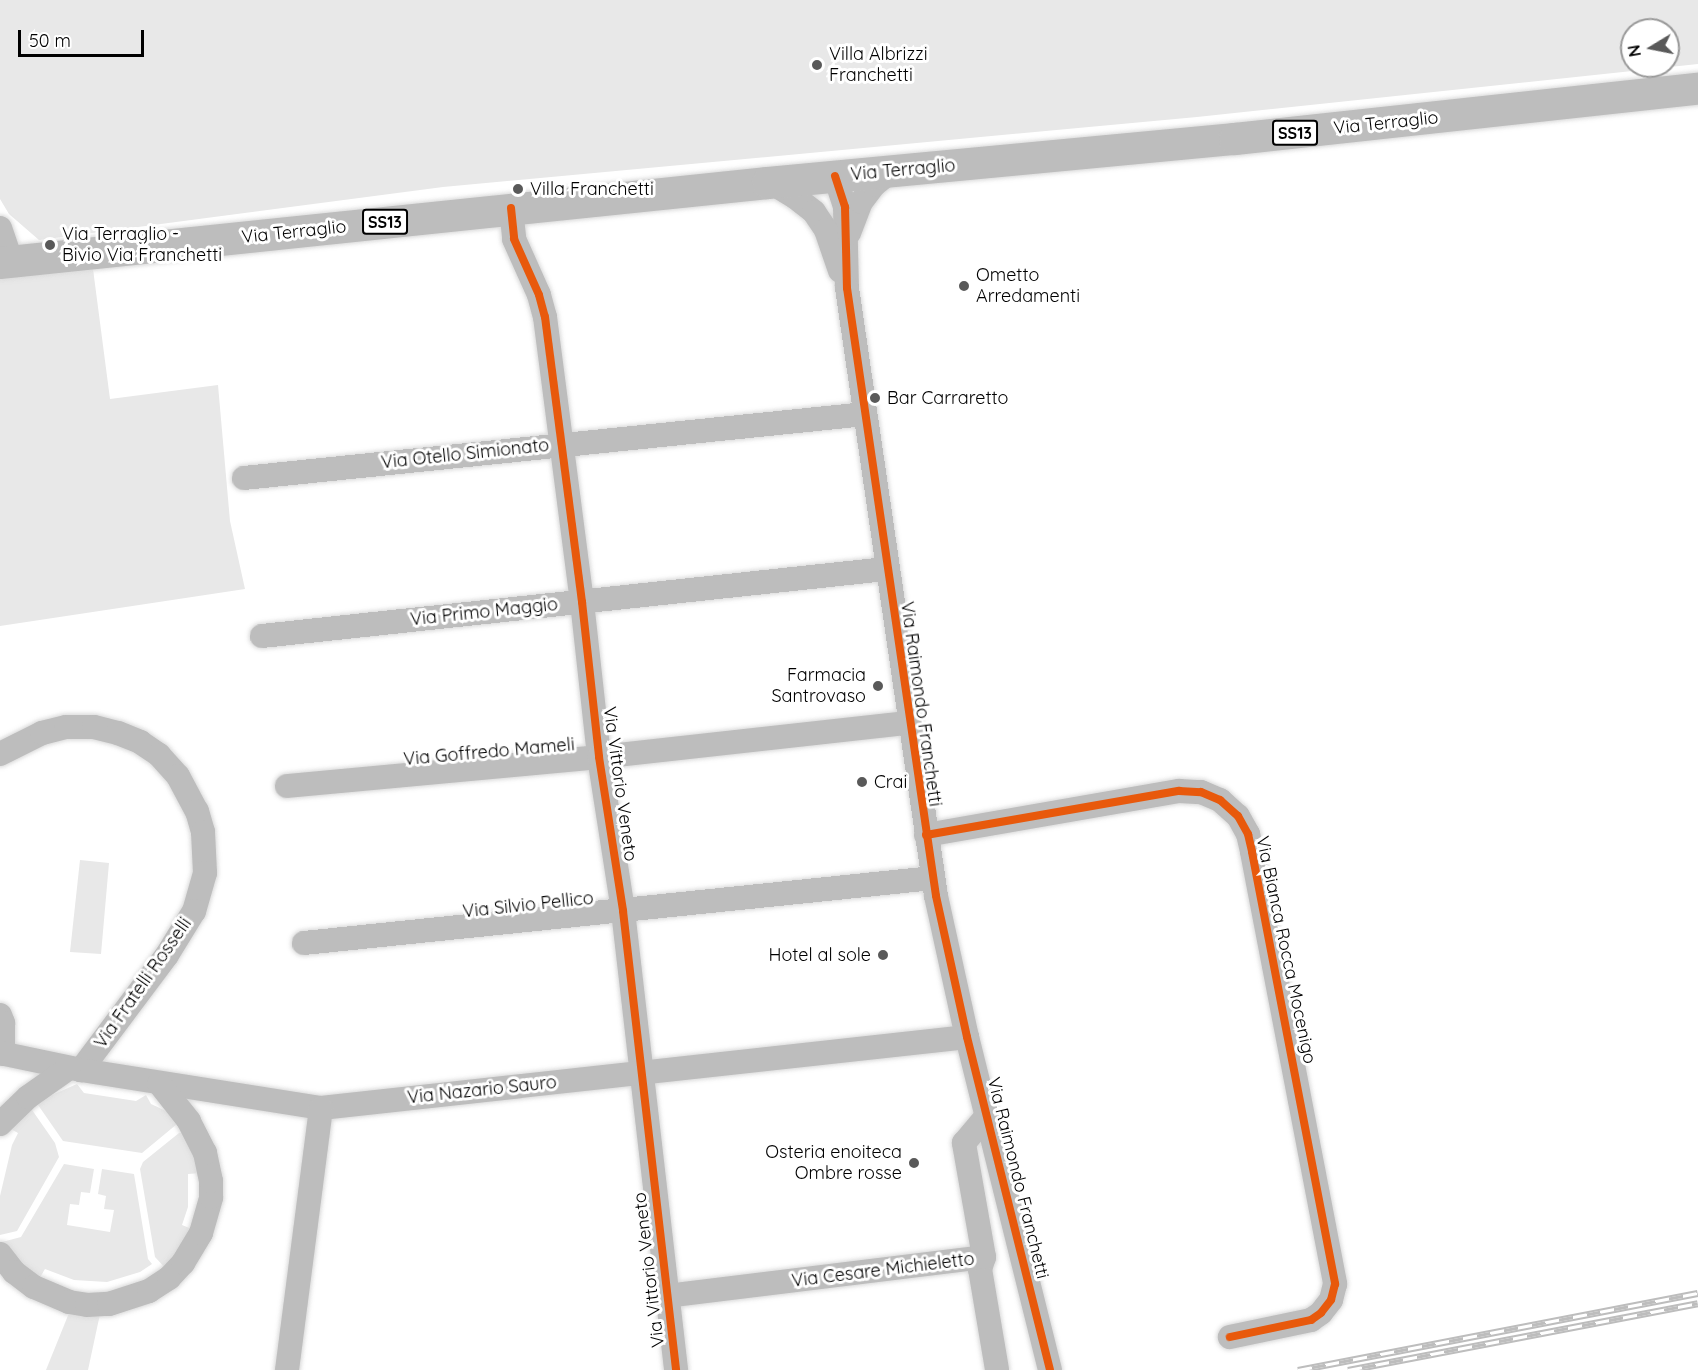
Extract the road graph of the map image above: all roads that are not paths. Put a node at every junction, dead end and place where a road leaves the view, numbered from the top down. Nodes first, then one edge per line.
1 (1698, 89) edge
2 (891, 171) junction
3 (835, 176) junction
4 (770, 182) junction
5 (511, 208) junction
6 (0, 228) edge
7 (836, 235) junction
8 (6, 262) edge
9 (865, 414) junction
10 (562, 444) junction
11 (244, 478) dead end
12 (886, 569) junction
13 (582, 602) junction
14 (262, 636) dead end
15 (909, 723) junction
16 (0, 754) edge
17 (598, 757) junction
18 (287, 786) dead end
19 (926, 835) junction
20 (933, 878) junction
21 (623, 911) junction
22 (304, 943) dead end
23 (0, 1015) edge
24 (966, 1037) junction
25 (1, 1053) edge
26 (75, 1069) junction
27 (641, 1073) junction
28 (159, 1083) junction
29 (321, 1108) junction
30 (987, 1116) junction
31 (0, 1124) edge
32 (0, 1256) edge
33 (984, 1257) junction
34 (667, 1296) junction
35 (1230, 1337) dead end
36 (287, 1370) edge
37 (676, 1370) edge
38 (998, 1370) edge
39 (1050, 1370) edge

1 - 2 main road, Via Terraglio / SS13
2 - 3 main road, Via Terraglio / SS13
2 - 7 street
3 - 4 main road, Via Terraglio / SS13
3 - 7 street, Via Raimondo Franchetti
4 - 5 main road, Via Terraglio / SS13
4 - 7 street, Via Raimondo Franchetti
5 - 8 main road, Via Terraglio / SS13
5 - 10 street, Via Vittorio Veneto
6 - 8 street
7 - 9 street, Via Raimondo Franchetti
9 - 10 street, Via Otello Simionato
9 - 12 street, Via Raimondo Franchetti
10 - 11 street, Via Otello Simionato
10 - 13 street, Via Vittorio Veneto
12 - 13 street, Via Primo Maggio
12 - 15 street, Via Raimondo Franchetti
13 - 14 street, Via Primo Maggio
13 - 17 street, Via Vittorio Veneto
15 - 17 street, Via Goffredo Mameli
15 - 19 street, Via Raimondo Franchetti
16 - 26 street, Via Fratelli Rosselli
17 - 18 street, Via Goffredo Mameli
17 - 21 street, Via Vittorio Veneto
19 - 20 street, Via Raimondo Franchetti
19 - 35 street, Via Bianca Rocca Mocenigo
20 - 21 street, Via Silvio Pellico
20 - 24 street, Via Raimondo Franchetti
21 - 22 street, Via Silvio Pellico
21 - 27 street, Via Vittorio Veneto
23 - 25 street
24 - 27 street, Via Nazario Sauro
24 - 30 street, Via Raimondo Franchetti
25 - 26 street, Via Nazario Sauro
26 - 28 street, Via Nazario Sauro
26 - 31 street, Via Fratelli Rosselli
27 - 29 street, Via Nazario Sauro
27 - 34 street, Via Vittorio Veneto
28 - 29 street, Via Nazario Sauro
28 - 32 street
29 - 36 street
30 - 33 street, Via Cesare Michieletto
30 - 39 street, Via Raimondo Franchetti
33 - 34 street, Via Cesare Michieletto
33 - 38 street
34 - 37 street, Via Vittorio Veneto

